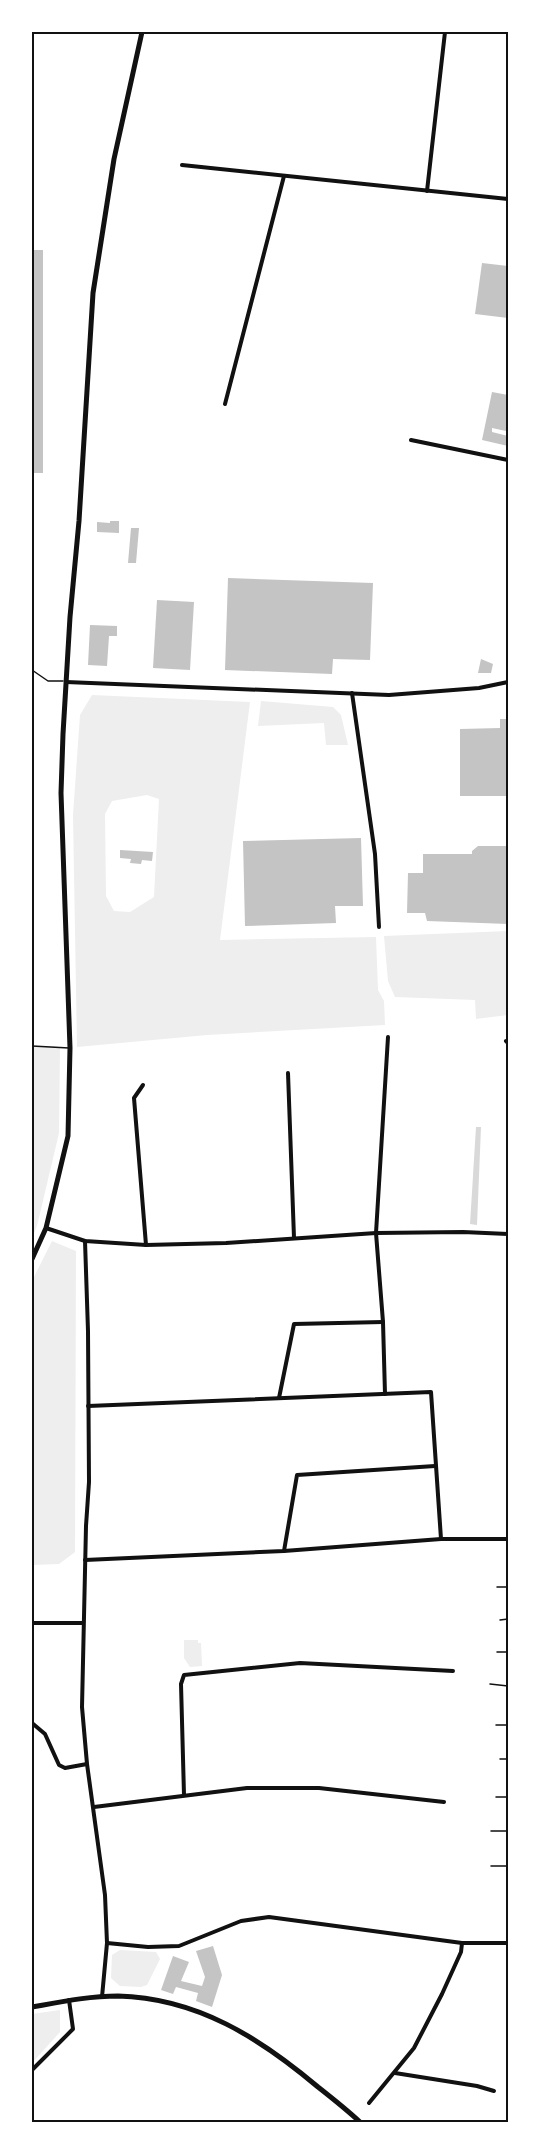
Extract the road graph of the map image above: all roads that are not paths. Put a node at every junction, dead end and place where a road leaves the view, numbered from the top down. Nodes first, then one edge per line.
1 (142, 32) edge
2 (445, 32) edge
3 (182, 165) dead end
4 (284, 176) junction
5 (427, 191) junction
6 (508, 199) edge
7 (225, 404) dead end
8 (411, 440) dead end
9 (508, 460) edge
10 (32, 670) edge
11 (66, 682) junction
12 (508, 682) edge
13 (352, 693) junction
14 (379, 927) dead end
15 (388, 1036) dead end
16 (32, 1046) edge
17 (70, 1048) junction
18 (288, 1073) dead end
19 (508, 1074) edge
20 (508, 1081) edge
21 (143, 1085) dead end
22 (46, 1228) junction
23 (376, 1233) junction
24 (508, 1234) edge
25 (294, 1238) junction
26 (85, 1241) junction
27 (146, 1245) junction
28 (32, 1259) edge
29 (383, 1322) junction
30 (385, 1394) junction
31 (279, 1398) junction
32 (88, 1406) junction
33 (435, 1466) junction
34 (441, 1539) junction
35 (508, 1539) edge
36 (284, 1551) junction
37 (85, 1560) junction
38 (32, 1623) edge
39 (83, 1623) junction
40 (453, 1671) dead end
41 (32, 1723) edge
42 (87, 1764) junction
43 (184, 1795) junction
44 (444, 1802) dead end
45 (94, 1807) junction
46 (107, 1943) junction
47 (462, 1943) junction
48 (508, 1943) edge
49 (102, 1997) junction
50 (69, 2001) junction
51 (32, 2007) edge
52 (32, 2070) edge
53 (394, 2073) junction
54 (494, 2091) dead end
55 (369, 2103) dead end
56 (360, 2122) edge

1 - 11 main road
2 - 5 street
3 - 4 street
4 - 5 street
4 - 7 street
5 - 6 street
8 - 9 street
10 - 11 lane
11 - 13 street
11 - 17 main road
12 - 13 street
13 - 14 street
15 - 23 street
16 - 17 lane
17 - 22 main road
18 - 25 street
19 - 20 street
21 - 27 street
22 - 26 street
22 - 28 main road
23 - 24 street
23 - 25 street
23 - 29 street
25 - 27 street
26 - 27 street
26 - 32 street
29 - 30 street
29 - 31 street
30 - 31 street
30 - 33 street
31 - 32 street
32 - 37 street
33 - 34 street
33 - 36 street
34 - 35 street
34 - 36 street
36 - 37 street
37 - 39 street
38 - 39 street
39 - 42 street
40 - 43 street
41 - 42 street
42 - 45 street
43 - 44 street
43 - 45 street
45 - 46 street
46 - 47 street
46 - 49 street
47 - 48 street
47 - 53 street
49 - 50 main road
49 - 56 main road
50 - 51 main road
50 - 52 street
53 - 54 street
53 - 55 street

